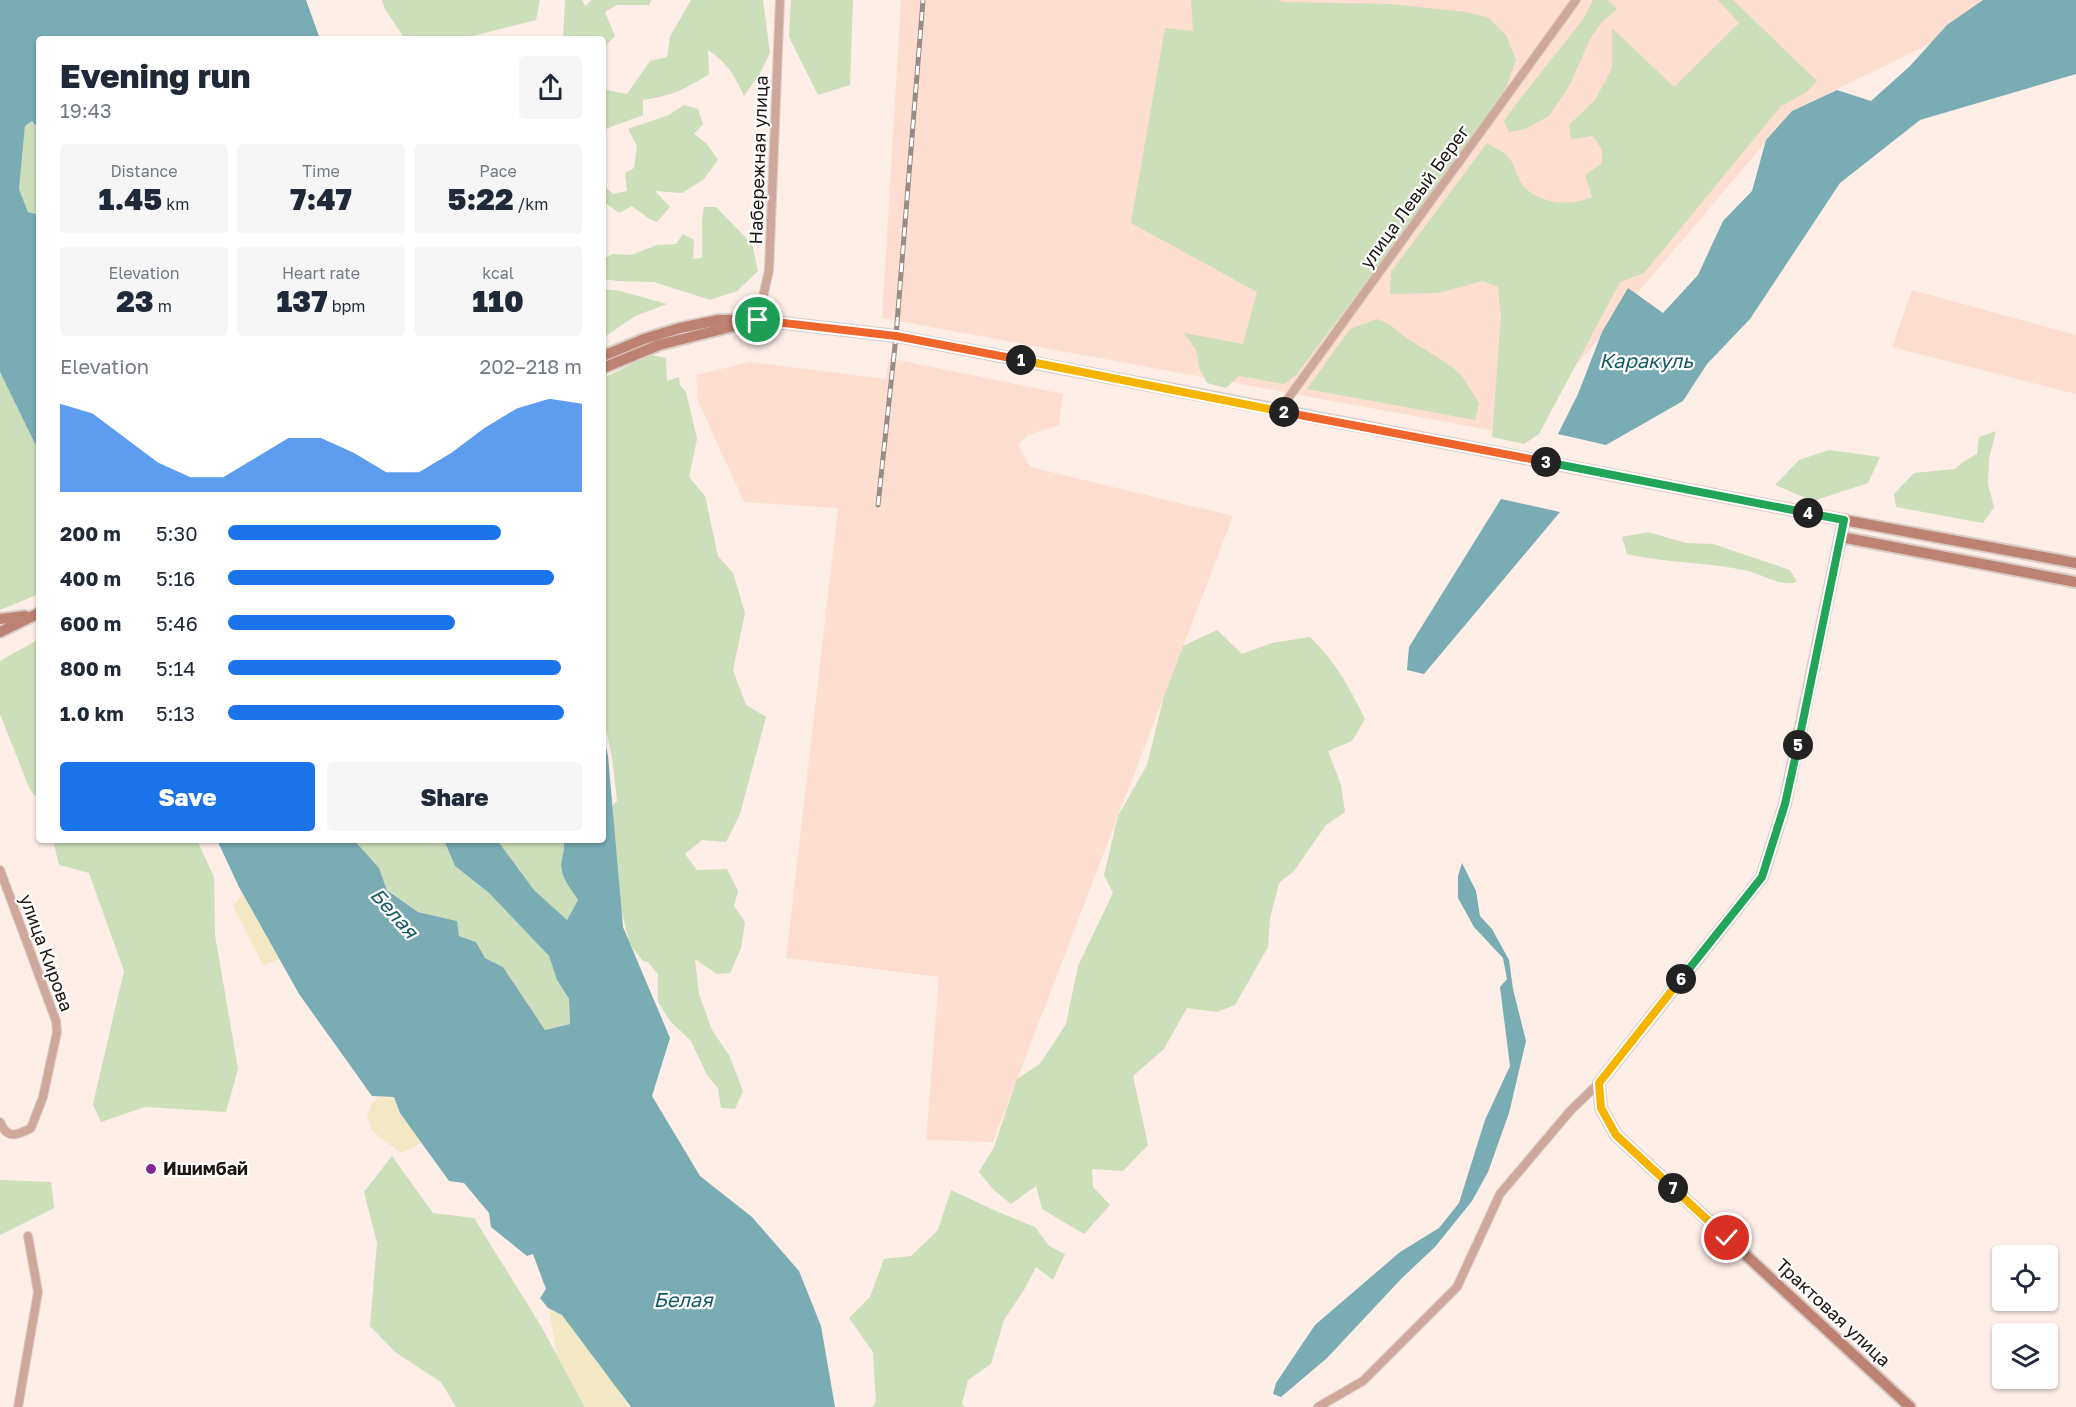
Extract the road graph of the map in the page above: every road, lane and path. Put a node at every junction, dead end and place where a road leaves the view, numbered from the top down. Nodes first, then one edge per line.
1 (780, 0) edge
2 (1576, 0) edge
3 (758, 320) junction
4 (606, 355) edge
5 (606, 367) edge
6 (1279, 411) junction
7 (1844, 520) junction
8 (1841, 537) junction
9 (2076, 562) edge
10 (2076, 582) edge
11 (36, 614) edge
12 (36, 615) edge
13 (0, 619) edge
14 (0, 632) edge
15 (0, 870) edge
16 (1599, 1083) junction
17 (0, 1122) edge
18 (28, 1236) dead end
19 (18, 1407) edge
20 (1318, 1407) edge
21 (1910, 1407) edge

1 - 3 street, Набережная улица
2 - 6 street, улица Левый Берег
3 - 4 main road
3 - 5 main road
3 - 6 main road
6 - 7 main road
7 - 8 main road
7 - 9 main road
8 - 10 main road
8 - 16 main road
11 - 13 main road
12 - 14 main road
15 - 17 street, улица Кирова
16 - 20 street
16 - 21 main road, Трактовая улица
18 - 19 street

